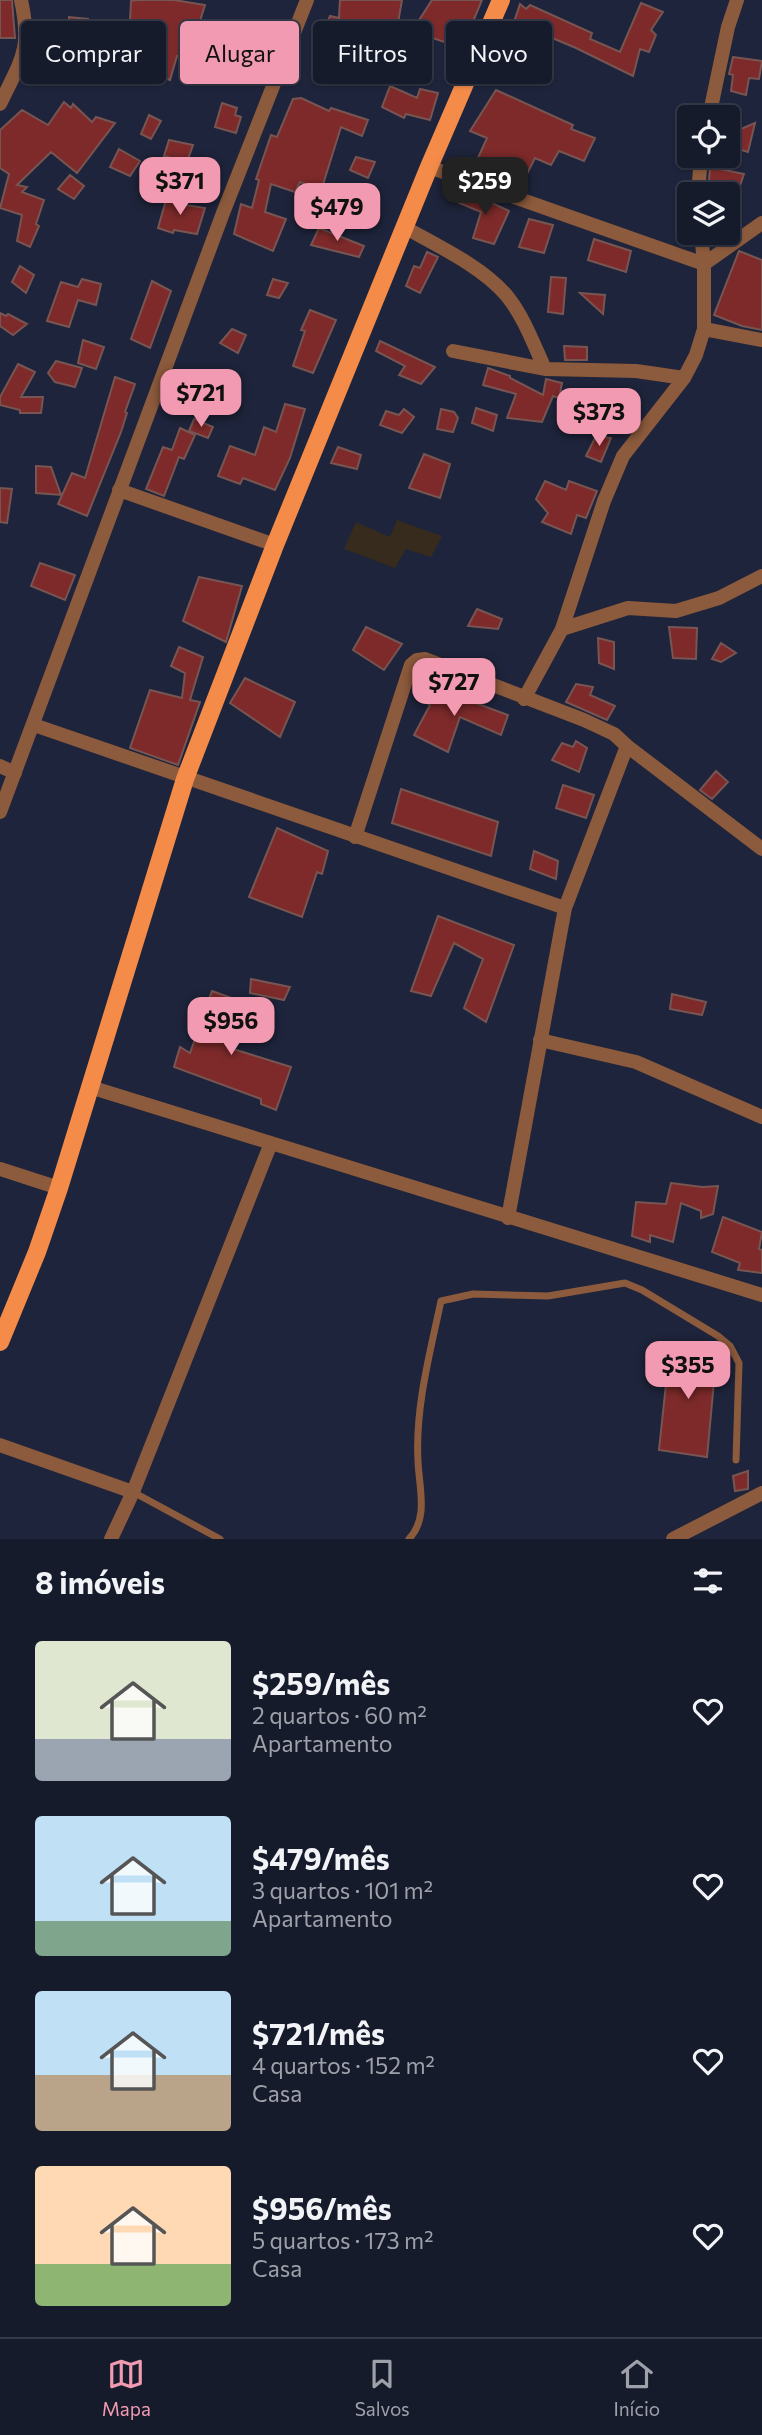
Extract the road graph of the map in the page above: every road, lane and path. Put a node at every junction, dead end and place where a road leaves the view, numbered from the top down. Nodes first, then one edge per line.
1 (21, 0) edge
2 (307, 0) edge
3 (501, 0) edge
4 (737, 0) edge
5 (0, 104) edge
6 (712, 105) edge
7 (429, 167) junction
8 (762, 223) edge
9 (404, 227) junction
10 (702, 245) edge
11 (704, 264) junction
12 (704, 329) junction
13 (762, 340) edge
14 (453, 351) dead end
15 (545, 369) junction
16 (684, 378) junction
17 (119, 490) junction
18 (275, 545) junction
19 (762, 576) edge
20 (562, 629) junction
21 (524, 699) junction
22 (34, 725) junction
23 (627, 746) junction
24 (0, 766) edge
25 (15, 773) junction
26 (185, 779) junction
27 (0, 812) edge
28 (355, 837) junction
29 (762, 849) edge
30 (565, 908) junction
31 (540, 1040) junction
32 (90, 1087) junction
33 (762, 1117) edge
34 (271, 1143) junction
35 (0, 1169) edge
36 (59, 1188) junction
37 (509, 1218) junction
38 (762, 1295) edge
39 (0, 1342) edge
40 (0, 1445) edge
41 (736, 1460) dead end
42 (133, 1492) junction
43 (762, 1493) edge
44 (111, 1539) edge
45 (220, 1539) edge
46 (409, 1539) edge
47 (673, 1539) edge

1 - 5 street
2 - 17 street
3 - 7 main road
4 - 6 street
7 - 9 main road
7 - 11 street
8 - 11 street
9 - 15 street
9 - 18 main road
10 - 11 street
11 - 12 street
12 - 13 street
12 - 16 street
14 - 15 street
15 - 16 street
16 - 20 street
17 - 18 street
17 - 22 street
18 - 26 main road
19 - 20 street
20 - 21 street
21 - 23 street
21 - 28 street
22 - 25 street
22 - 26 street
23 - 29 street
23 - 30 street
24 - 25 street
25 - 27 street
26 - 28 street
26 - 32 main road
28 - 30 street
30 - 31 street
31 - 33 street
31 - 37 street
32 - 34 street
32 - 36 main road
34 - 37 street
34 - 42 street
35 - 36 street
36 - 39 main road
37 - 38 street
40 - 42 street
41 - 46 lane
42 - 44 street
42 - 45 lane
43 - 47 street

